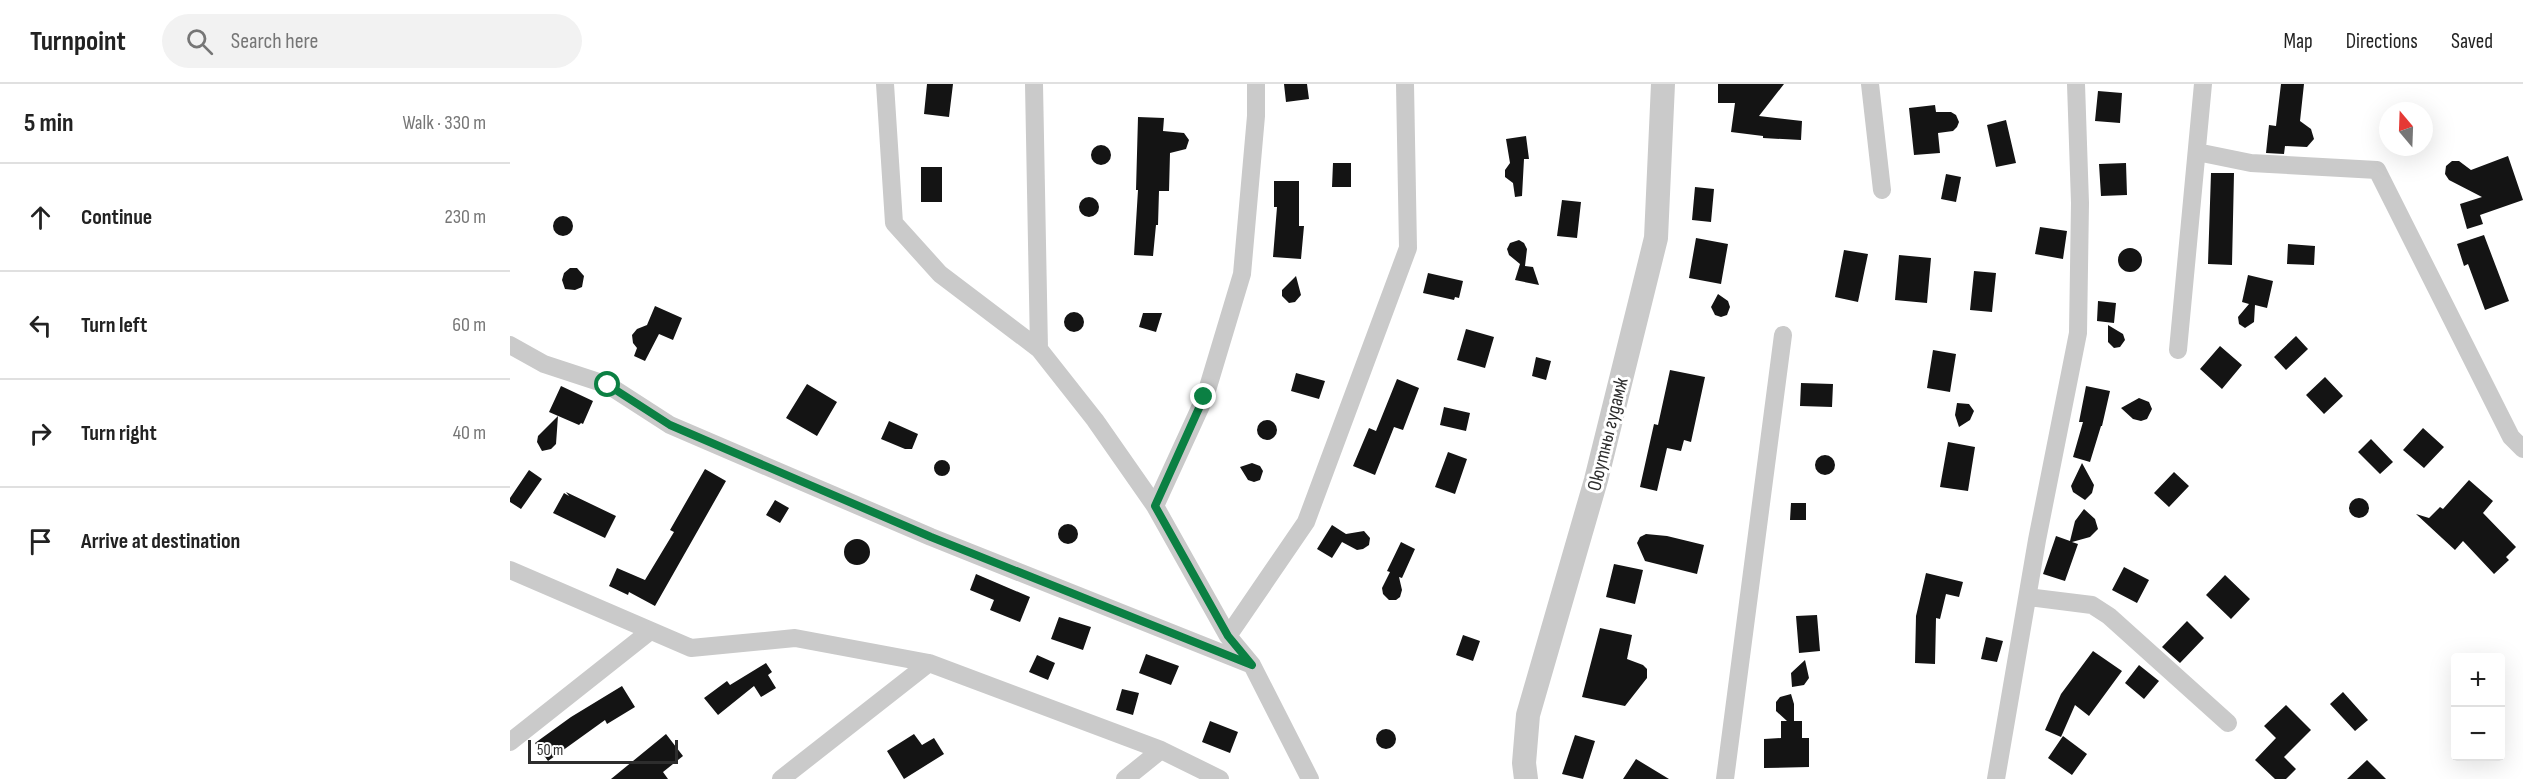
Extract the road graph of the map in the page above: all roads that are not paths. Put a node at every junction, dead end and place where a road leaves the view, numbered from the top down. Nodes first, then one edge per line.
1 (885, 84) edge
2 (1034, 84) edge
3 (1256, 84) edge
4 (1405, 84) edge
5 (1663, 84) edge
6 (1869, 84) edge
7 (2076, 84) edge
8 (2203, 84) edge
9 (2198, 152) junction
10 (1882, 190) dead end
11 (1783, 336) dead end
12 (510, 345) edge
13 (1039, 349) junction
14 (2178, 350) dead end
15 (2523, 449) edge
16 (1155, 506) junction
17 (510, 570) edge
18 (2028, 597) junction
19 (649, 632) junction
20 (1228, 636) junction
21 (929, 663) junction
22 (1252, 665) junction
23 (2228, 723) dead end
24 (510, 742) edge
25 (1161, 750) junction
26 (781, 779) edge
27 (1125, 779) edge
28 (1220, 779) edge
29 (1310, 779) edge
30 (1526, 779) edge
31 (1725, 779) edge
32 (1996, 779) edge

1 - 13 street
2 - 13 street
3 - 16 street
4 - 20 street
5 - 30 street, Оюутны гудамж
6 - 10 street
7 - 18 street
8 - 9 street
9 - 14 street
9 - 15 street
11 - 31 street
12 - 22 street
13 - 16 street
16 - 20 street
17 - 19 street
18 - 23 street
18 - 32 street
19 - 21 street
19 - 24 street
20 - 22 street
21 - 25 street
21 - 26 street
22 - 29 street
25 - 27 street
25 - 28 street

